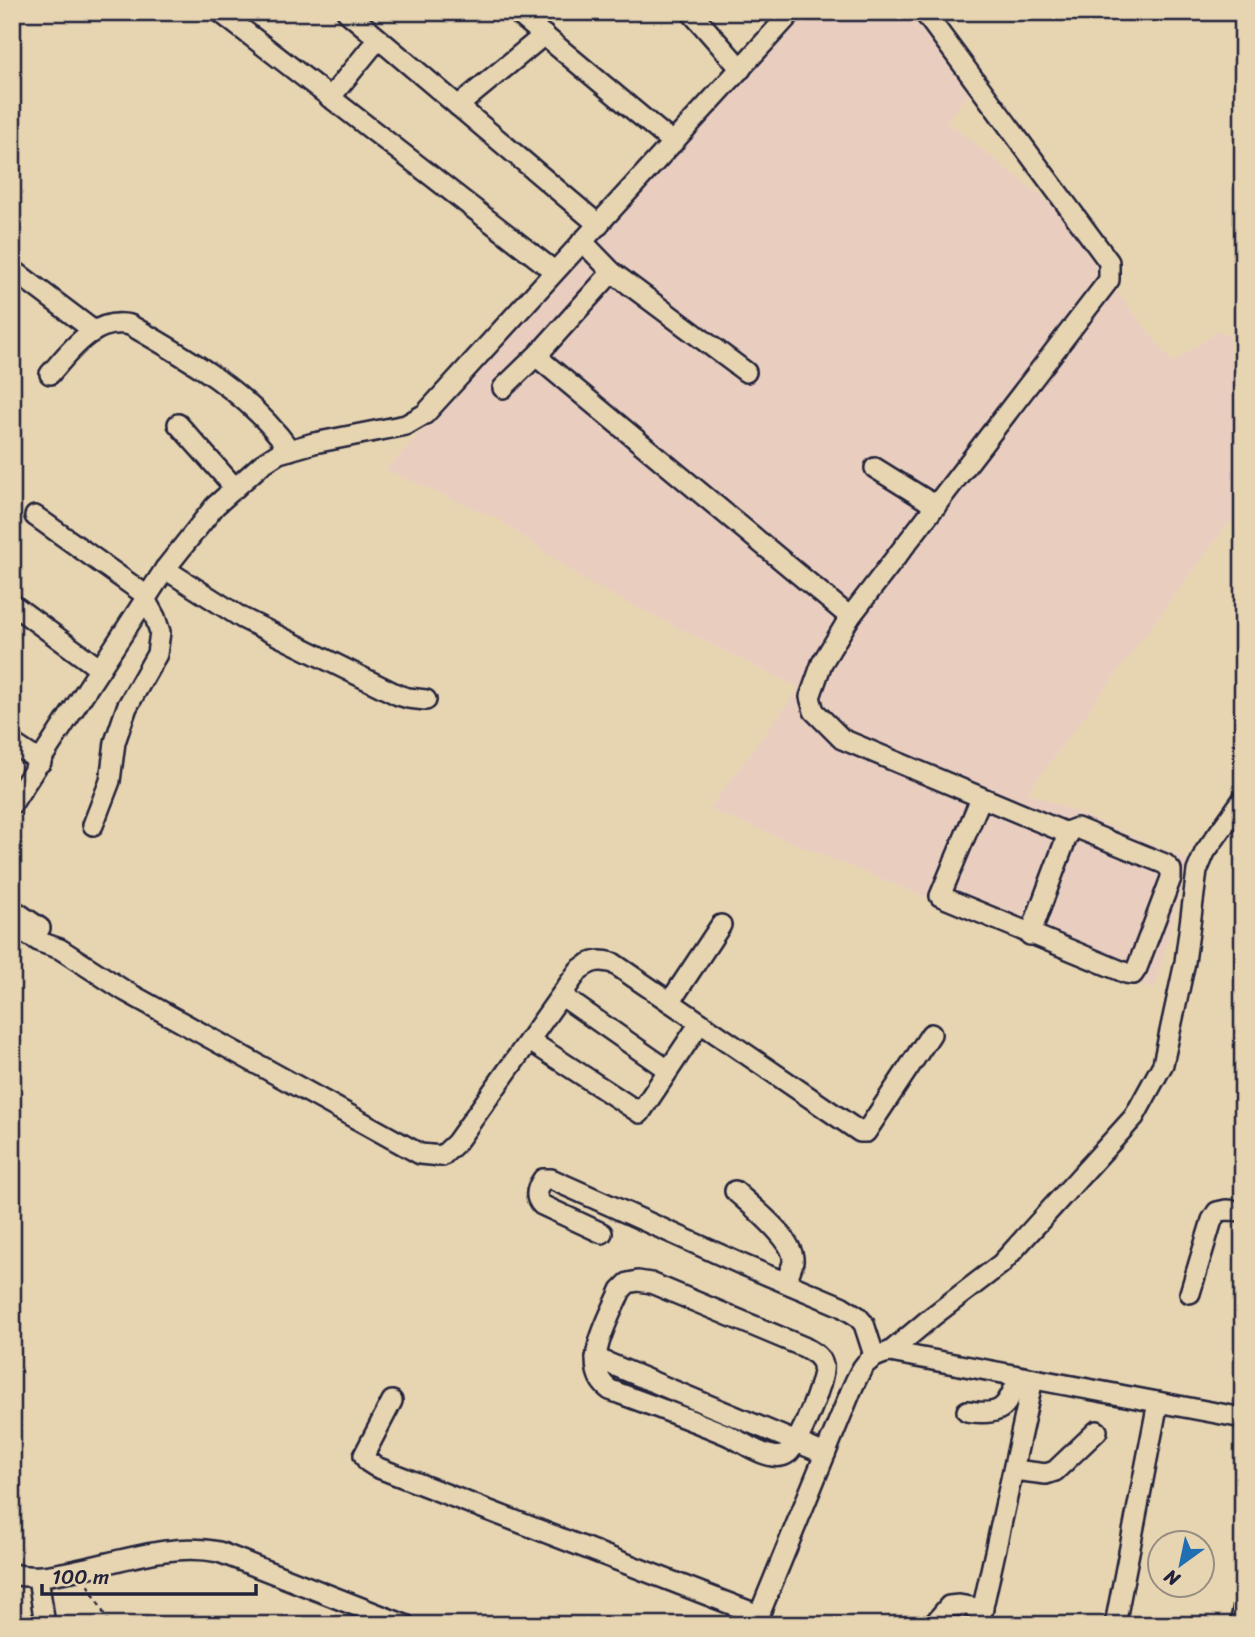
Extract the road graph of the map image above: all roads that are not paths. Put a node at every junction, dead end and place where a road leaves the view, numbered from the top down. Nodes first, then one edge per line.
1 (220, 12) edge
2 (347, 12) edge
3 (516, 12) edge
4 (691, 12) edge
5 (792, 12) edge
6 (924, 12) edge
7 (544, 35) junction
8 (378, 39) junction
9 (741, 69) junction
10 (330, 98) junction
11 (457, 106) junction
12 (673, 143) junction
13 (599, 225) junction
14 (582, 241) junction
15 (12, 270) edge
16 (554, 271) junction
17 (612, 272) junction
18 (94, 331) junction
19 (540, 352) junction
20 (746, 372) dead end
21 (50, 374) dead end
22 (503, 388) dead end
23 (178, 424) dead end
24 (290, 450) junction
25 (875, 468) dead end
26 (235, 488) junction
27 (936, 506) junction
28 (35, 516) dead end
29 (165, 569) junction
30 (146, 597) junction
31 (12, 604) edge
32 (850, 617) junction
33 (100, 669) junction
34 (426, 700) dead end
35 (12, 743) edge
36 (41, 762) junction
37 (981, 798) junction
38 (1243, 799) edge
39 (12, 804) edge
40 (93, 825) dead end
41 (1069, 834) junction
42 (12, 909) edge
43 (12, 925) edge
44 (721, 925) dead end
45 (1030, 935) junction
46 (60, 949) junction
47 (562, 996) junction
48 (670, 1002) junction
49 (700, 1023) junction
50 (930, 1034) dead end
51 (530, 1041) junction
52 (668, 1070) junction
53 (736, 1191) dead end
54 (1243, 1211) edge
55 (602, 1233) dead end
56 (785, 1282) junction
57 (1190, 1293) dead end
58 (882, 1354) junction
59 (1026, 1379) junction
60 (392, 1401) dead end
61 (1158, 1402) junction
62 (967, 1411) dead end
63 (1243, 1418) edge
64 (1097, 1431) dead end
65 (797, 1442) junction
66 (825, 1454) junction
67 (1014, 1470) junction
68 (12, 1574) edge
69 (38, 1577) junction
70 (1243, 1610) edge
71 (981, 1617) edge
72 (757, 1620) edge
73 (45, 1625) edge
74 (405, 1625) edge
75 (933, 1625) edge
76 (1115, 1625) edge
77 (1240, 1625) edge

1 - 10 street
2 - 8 street
3 - 7 street
4 - 9 street
5 - 9 street
6 - 27 street
7 - 11 street
7 - 12 street
8 - 10 street
8 - 11 street
9 - 12 street
10 - 16 street
11 - 13 street
12 - 13 street
13 - 14 street
14 - 16 street
14 - 17 street
15 - 18 street
16 - 24 street
17 - 19 street
17 - 20 street
18 - 21 street
18 - 24 street
19 - 22 street
19 - 32 street
23 - 26 street
24 - 26 street
25 - 27 street
26 - 29 street
27 - 32 street
28 - 30 street
29 - 30 street
29 - 34 street
30 - 33 street
30 - 40 street
31 - 33 street
32 - 37 street
33 - 36 street
35 - 36 street
36 - 39 street
37 - 41 street
37 - 45 street
38 - 58 street
41 - 45 street
41 - 45 street
42 - 46 street
43 - 46 street
44 - 48 street
46 - 51 street
47 - 48 street
47 - 51 street
47 - 52 street
48 - 49 street
49 - 50 street
49 - 52 street
51 - 52 street
53 - 56 street
54 - 57 street
55 - 56 street
56 - 58 street
58 - 59 street
58 - 66 street
59 - 61 street
59 - 62 street
59 - 67 street
60 - 72 street
61 - 63 street
61 - 76 street
64 - 67 street
65 - 65 street
65 - 66 street
66 - 72 street
67 - 71 street
68 - 69 street
69 - 73 street
69 - 74 street
70 - 77 street
71 - 75 street

